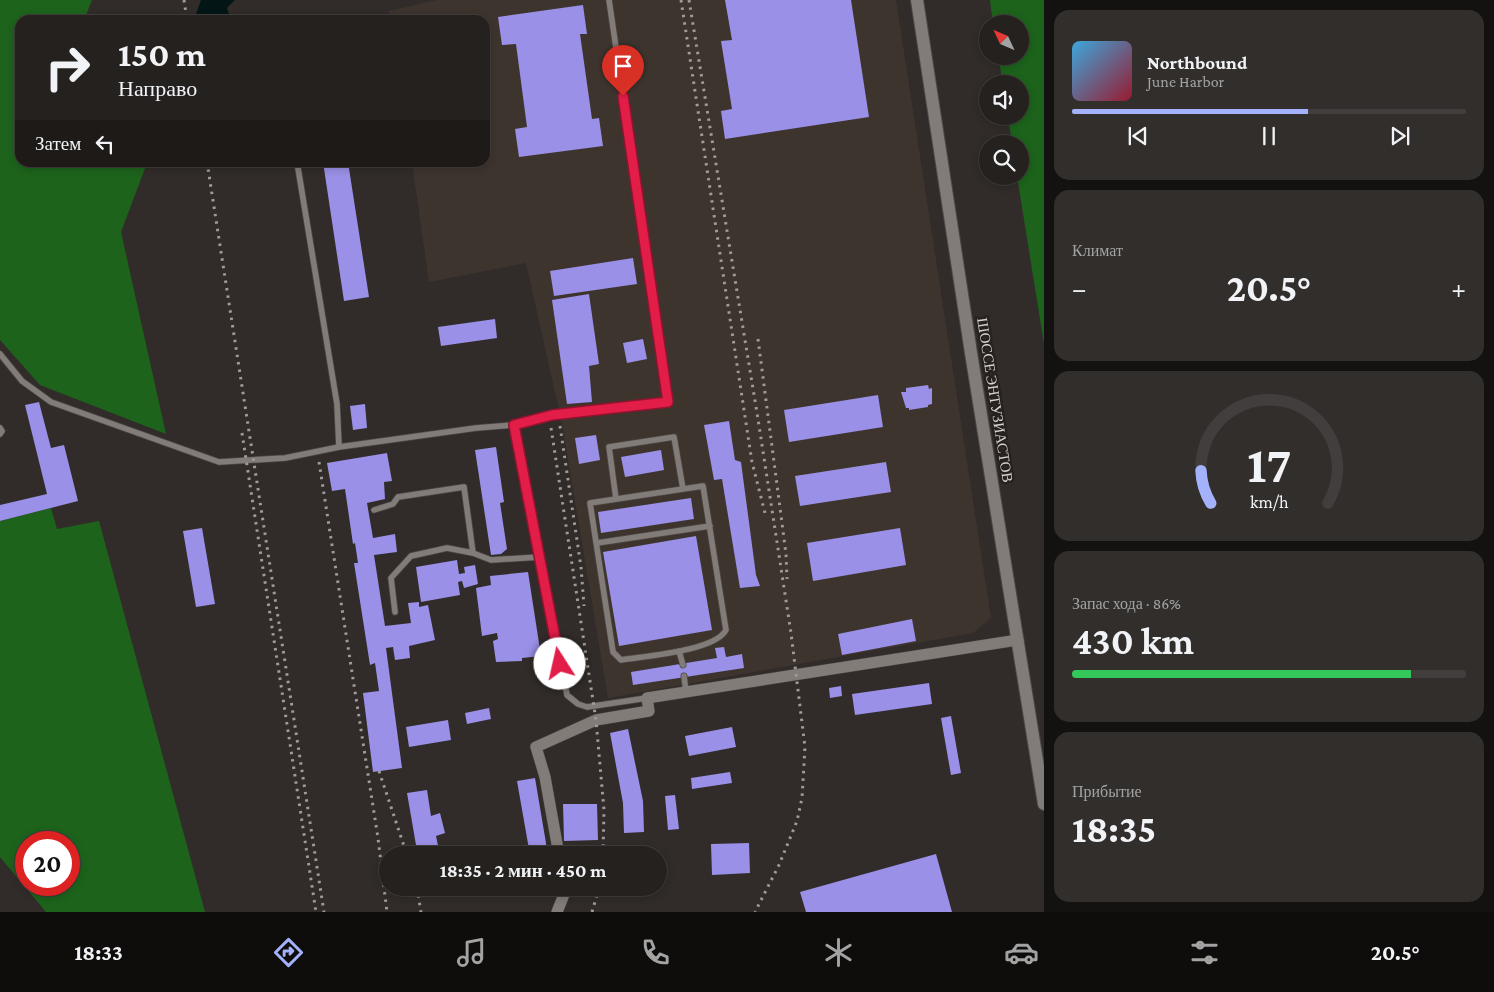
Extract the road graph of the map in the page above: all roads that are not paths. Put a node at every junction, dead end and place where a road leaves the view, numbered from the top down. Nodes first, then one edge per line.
1 (609, 0) edge
2 (916, 0) edge
3 (298, 167) edge
4 (0, 354) edge
5 (514, 425) junction
6 (0, 428) edge
7 (0, 434) edge
8 (339, 447) junction
9 (683, 489) junction
10 (616, 499) junction
11 (374, 510) dead end
12 (710, 526) junction
13 (597, 543) junction
14 (473, 554) junction
15 (540, 557) junction
16 (394, 612) dead end
17 (1018, 640) junction
18 (679, 651) junction
19 (683, 665) dead end
20 (684, 676) dead end
21 (686, 692) junction
22 (647, 698) junction
23 (1044, 804) edge
24 (557, 846) edge
25 (563, 896) edge
26 (557, 912) edge

1 - 5 lane
2 - 17 main road, ШОССЕ ЭНТУЗИАСТОВ
3 - 8 lane
4 - 8 lane
5 - 8 lane
5 - 15 lane
6 - 7 lane
9 - 10 lane
9 - 10 lane
9 - 12 lane
10 - 13 lane
11 - 14 lane
12 - 13 lane
12 - 18 lane
13 - 18 lane
14 - 15 lane
14 - 16 lane
15 - 22 lane
17 - 21 street
17 - 23 main road, ШОССЕ ЭНТУЗИАСТОВ
18 - 19 lane
20 - 21 lane
21 - 22 street
22 - 24 street
25 - 26 street

